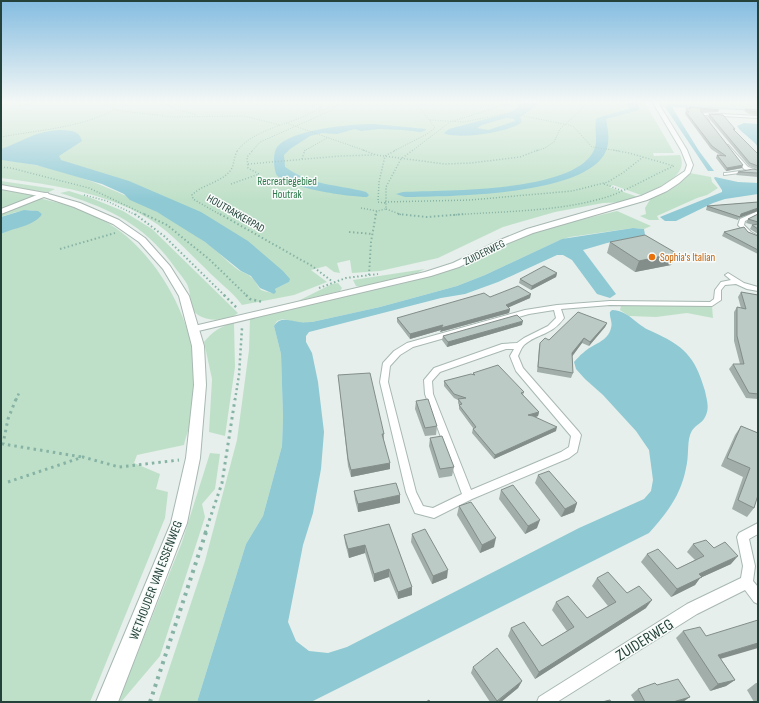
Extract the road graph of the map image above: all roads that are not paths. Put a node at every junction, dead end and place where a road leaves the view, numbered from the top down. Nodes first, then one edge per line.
1 (674, 134) edge
2 (723, 140) edge
3 (752, 170) junction
4 (758, 171) edge
5 (726, 174) dead end
6 (1, 187) edge
7 (46, 195) junction
8 (1, 212) edge
9 (758, 213) edge
10 (758, 238) edge
11 (728, 275) dead end
12 (736, 282) junction
13 (758, 289) edge
14 (556, 307) junction
15 (194, 329) junction
16 (519, 346) junction
17 (468, 496) junction
18 (758, 528) edge
19 (747, 582) junction
20 (758, 598) edge
21 (107, 702) edge
22 (544, 702) edge

1 - 15 street, ZUIDERWEG
2 - 3 lane
3 - 4 lane
3 - 5 lane
6 - 7 street, WETHOUDER VAN ESSENWEG
7 - 8 street
7 - 15 street, WETHOUDER VAN ESSENWEG
9 - 10 lane
11 - 12 lane
12 - 13 lane
12 - 14 lane
14 - 16 lane
14 - 17 lane
15 - 21 street, WETHOUDER VAN ESSENWEG
16 - 17 lane
16 - 17 lane
18 - 19 lane
19 - 20 lane
19 - 22 lane, ZUIDERWEG

